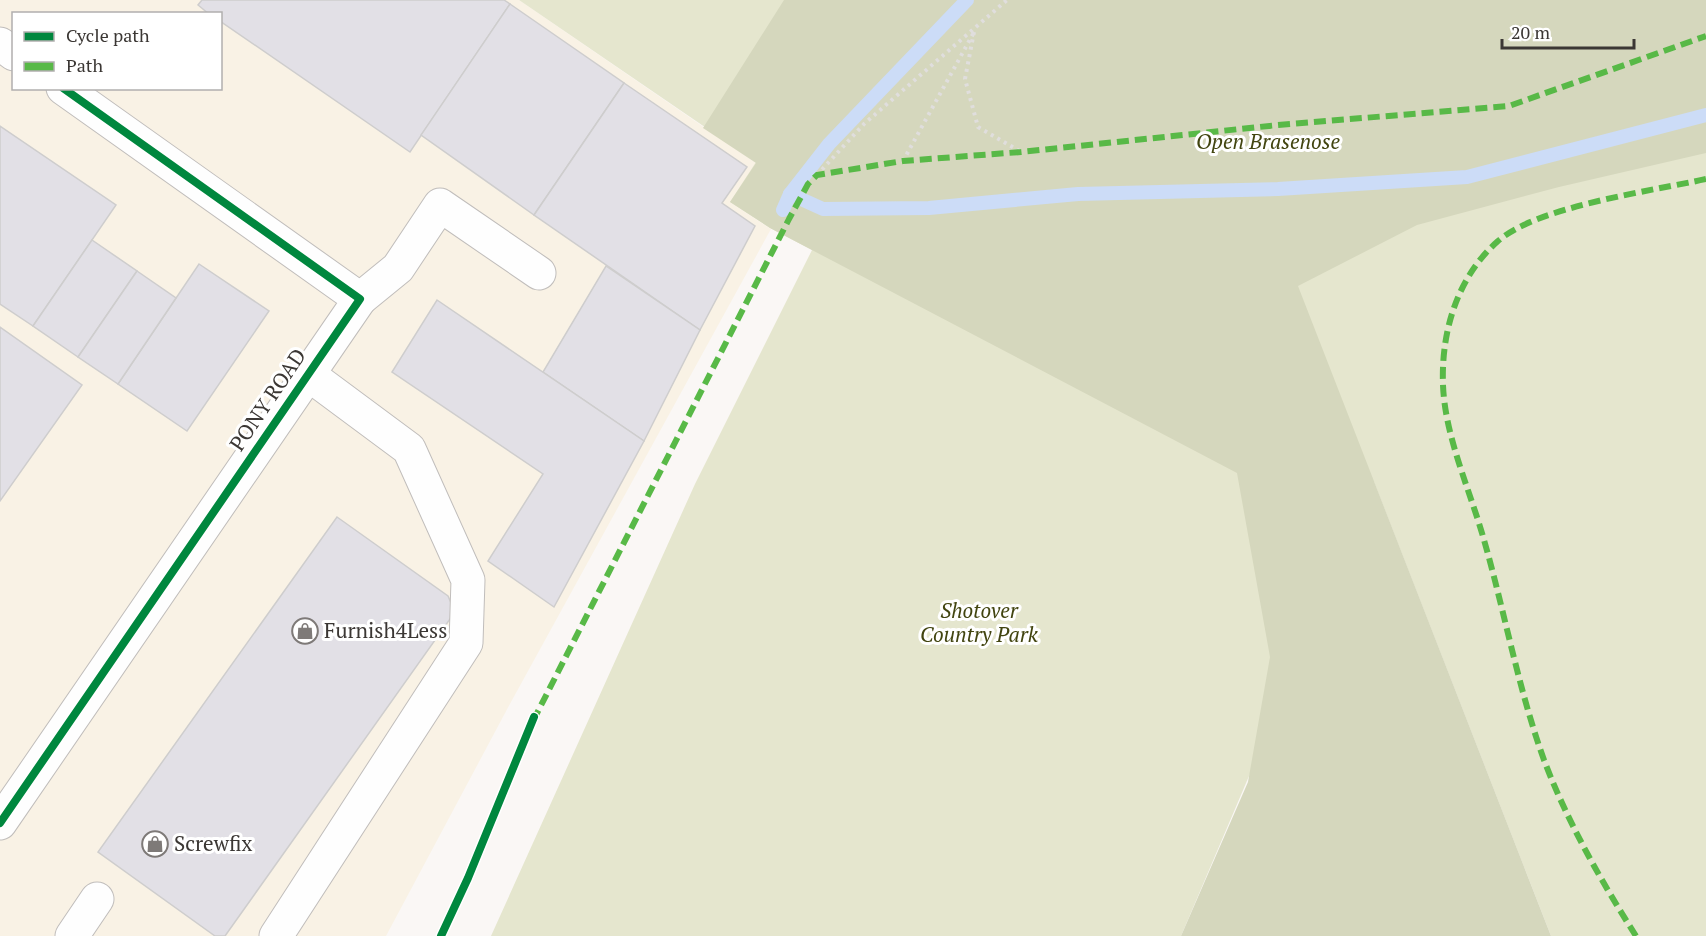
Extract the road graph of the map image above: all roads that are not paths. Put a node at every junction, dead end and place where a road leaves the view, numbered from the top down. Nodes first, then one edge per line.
1 (66, 90) edge
2 (539, 273) dead end
3 (360, 299) junction
4 (308, 374) junction
5 (0, 822) edge
6 (97, 899) dead end
7 (72, 936) edge
8 (276, 936) edge

1 - 3 street
2 - 3 street, PONY ROAD
3 - 4 street, PONY ROAD
4 - 5 street, PONY ROAD
4 - 8 street
6 - 7 street

